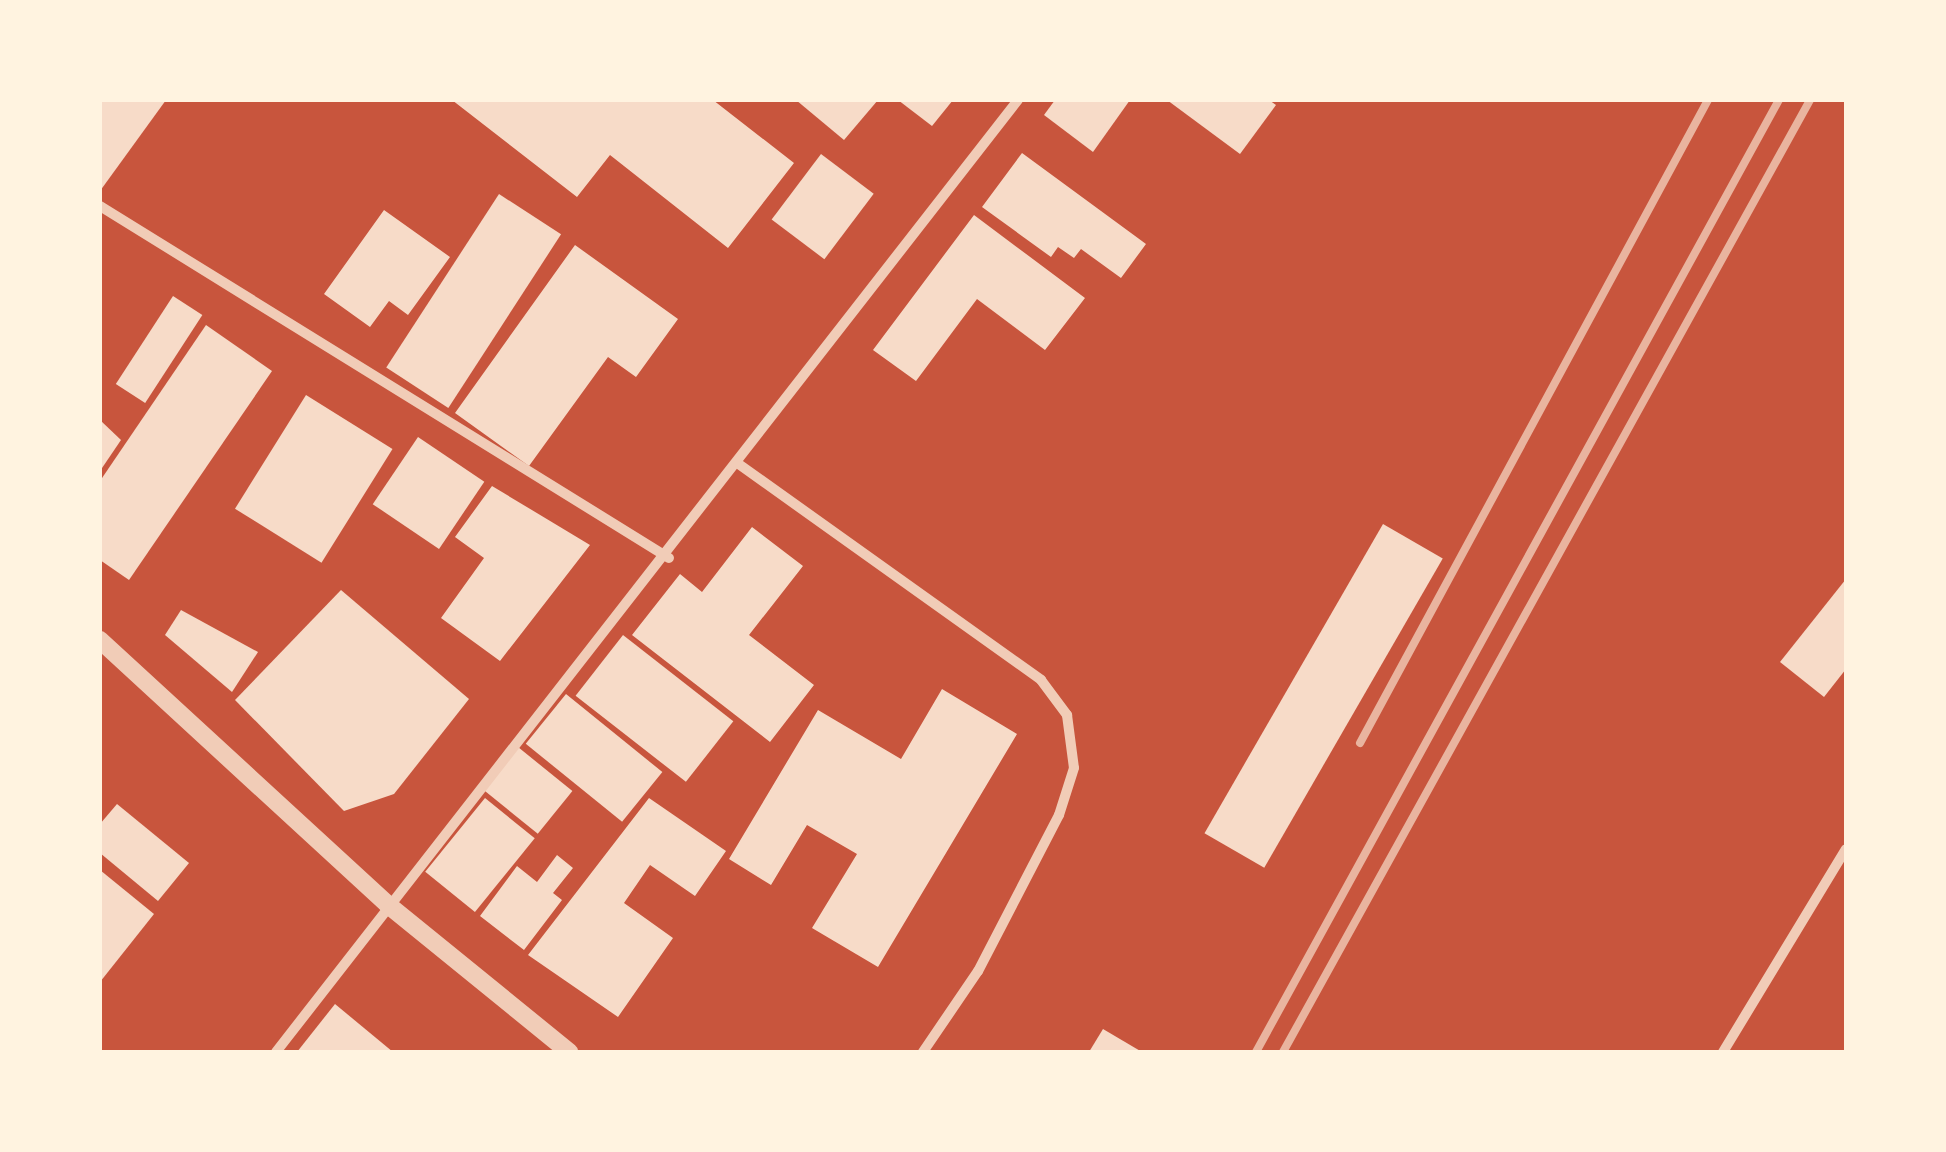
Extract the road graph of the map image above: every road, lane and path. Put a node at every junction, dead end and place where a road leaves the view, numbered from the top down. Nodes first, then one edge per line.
1 (1018, 100) edge
2 (100, 206) edge
3 (740, 465) junction
4 (669, 558) junction
5 (100, 640) edge
6 (1846, 849) edge
7 (387, 904) junction
8 (276, 1052) edge
9 (568, 1052) edge
10 (923, 1052) edge
11 (1722, 1052) edge

1 - 3 street
2 - 4 street
3 - 4 street
3 - 10 street
4 - 7 street
5 - 7 street
6 - 11 street
7 - 8 street
7 - 9 street

